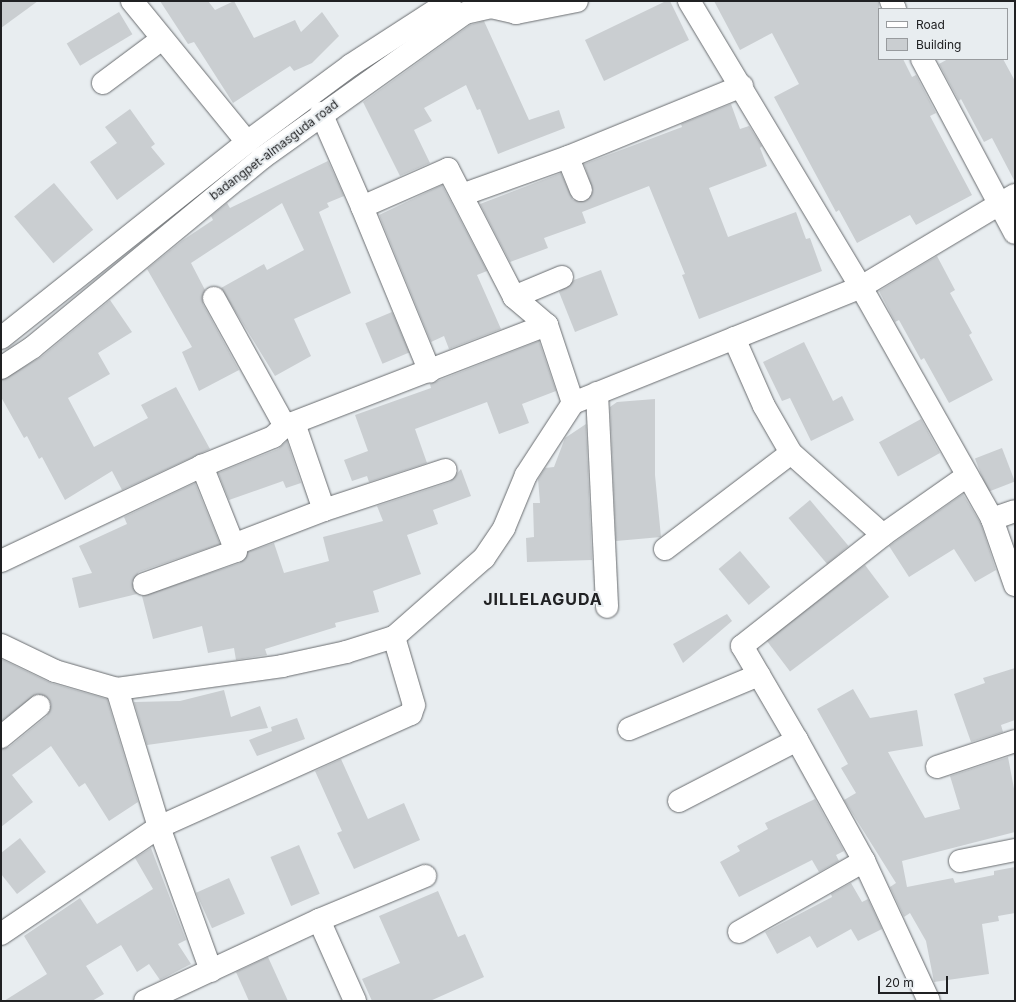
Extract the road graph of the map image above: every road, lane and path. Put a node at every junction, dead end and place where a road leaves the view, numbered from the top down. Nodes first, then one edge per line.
1 (132, 1) edge
2 (450, 1) edge
3 (577, 1) edge
4 (689, 1) edge
5 (491, 4) edge
6 (162, 39) junction
7 (923, 60) edge
8 (103, 83) dead end
9 (742, 86) junction
10 (321, 113) junction
11 (246, 142) junction
12 (568, 157) junction
13 (581, 190) dead end
14 (462, 195) junction
15 (1008, 199) edge
16 (362, 207) junction
17 (1015, 233) edge
18 (562, 277) dead end
19 (860, 287) junction
20 (514, 297) junction
21 (214, 298) dead end
22 (547, 325) junction
23 (1, 338) edge
24 (734, 338) junction
25 (1, 368) edge
26 (430, 372) junction
27 (597, 393) junction
28 (573, 403) junction
29 (290, 424) junction
30 (791, 453) junction
31 (202, 466) junction
32 (446, 470) dead end
33 (967, 476) junction
34 (324, 510) junction
35 (1015, 511) edge
36 (992, 519) junction
37 (882, 535) junction
38 (233, 545) junction
39 (665, 549) dead end
40 (1, 561) edge
41 (144, 584) dead end
42 (1015, 585) edge
43 (607, 607) dead end
44 (394, 637) junction
45 (1, 645) edge
46 (759, 675) junction
47 (117, 689) junction
48 (39, 706) dead end
49 (629, 730) dead end
50 (1, 737) edge
51 (797, 740) junction
52 (1015, 741) edge
53 (937, 767) dead end
54 (679, 801) dead end
55 (159, 827) junction
56 (1015, 850) edge
57 (864, 861) junction
58 (960, 861) dead end
59 (426, 876) dead end
60 (320, 920) junction
61 (739, 932) dead end
62 (1, 934) edge
63 (211, 971) junction
64 (146, 1001) edge
65 (355, 1001) edge
66 (929, 1001) edge

1 - 6 street
2 - 11 street, badangpet-almasguda road
3 - 5 street, badangpet-almasguda road
4 - 9 street
5 - 10 street, badangpet-almasguda road
6 - 8 street
6 - 11 street
7 - 15 street
9 - 12 street
9 - 19 street
10 - 16 street
10 - 25 street, badangpet-almasguda road
11 - 23 street, badangpet-almasguda road
12 - 13 street
12 - 14 street
14 - 16 street
14 - 20 street
15 - 17 street
15 - 19 street
16 - 26 street
18 - 20 street
19 - 24 street
19 - 33 street
20 - 22 street
21 - 29 street
22 - 26 street
22 - 28 street
24 - 27 street
24 - 30 street
26 - 29 street
27 - 28 street
27 - 43 street
28 - 44 street
29 - 31 street
29 - 34 street
30 - 37 street
30 - 39 street
31 - 38 street
31 - 40 street
32 - 34 street
33 - 36 street
33 - 37 street
34 - 38 street
35 - 36 street
36 - 42 street
37 - 46 street
38 - 41 street
44 - 47 street
44 - 55 street
45 - 47 street
46 - 49 street
46 - 51 street
47 - 55 street
48 - 50 street
51 - 54 street
51 - 57 street
52 - 53 street
55 - 62 street
55 - 63 street
56 - 58 street
57 - 61 street
57 - 66 street
59 - 60 street
60 - 63 street
60 - 65 street
63 - 64 street

